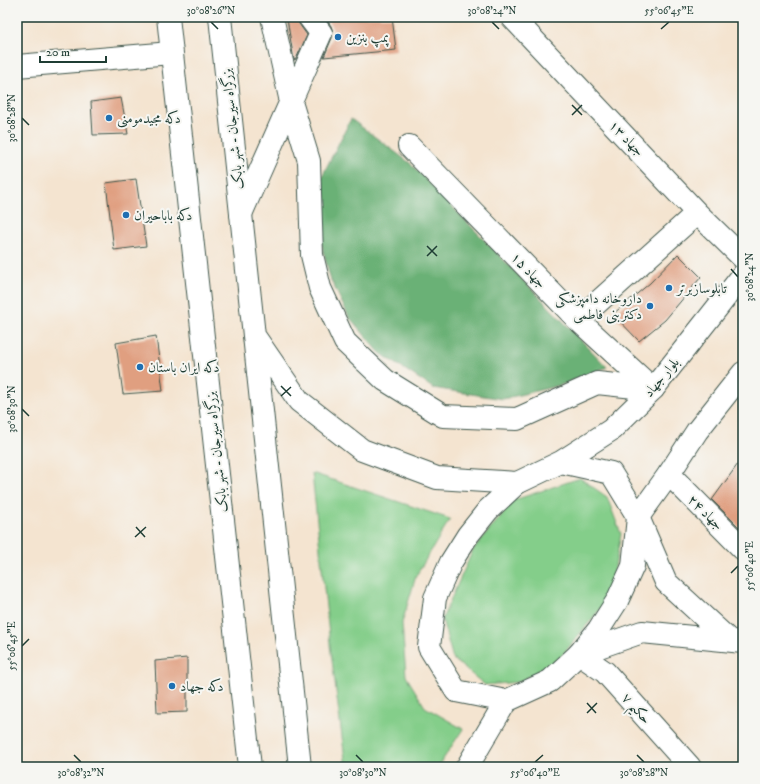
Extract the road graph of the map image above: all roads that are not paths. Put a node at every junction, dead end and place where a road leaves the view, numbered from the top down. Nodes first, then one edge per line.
1 (168, 17) edge
2 (220, 17) edge
3 (272, 17) edge
4 (309, 17) edge
5 (512, 17) edge
6 (171, 53) junction
7 (17, 66) edge
8 (291, 102) junction
9 (409, 146) dead end
10 (697, 213) junction
11 (241, 214) junction
12 (743, 258) edge
13 (743, 275) edge
14 (578, 320) junction
15 (253, 335) junction
16 (743, 373) edge
17 (653, 389) junction
18 (561, 462) junction
19 (669, 474) junction
20 (517, 483) junction
21 (638, 517) junction
22 (743, 550) edge
23 (736, 641) edge
24 (579, 654) junction
25 (506, 702) junction
26 (250, 767) edge
27 (300, 767) edge
28 (467, 767) edge
29 (690, 767) edge

1 - 6 main road, بزرگراه سیرجان - شهر بابک
2 - 11 main road, بزرگراه سیرجان - شهر بابک
3 - 8 main road
4 - 8 main road
5 - 10 main road, جهاد ۱۳
6 - 7 main road
6 - 26 main road, بزرگراه سیرجان - شهر بابک
8 - 11 main road
8 - 17 main road
9 - 14 main road, جهاد ۱۵
10 - 12 main road, جهاد ۱۳
10 - 14 main road
11 - 15 main road, بزرگراه سیرجان - شهر بابک
13 - 17 main road, بلوار جهاد
14 - 17 main road, جهاد ۱۵
15 - 20 main road
15 - 27 main road, بزرگراه سیرجان - شهر بابک
16 - 19 main road
17 - 18 main road, بلوار جهاد
18 - 20 main road, بلوار جهاد
18 - 21 main road
19 - 21 main road
19 - 22 main road, جهاد ۲۴
20 - 25 main road
21 - 23 main road
21 - 24 main road
23 - 24 main road
24 - 25 main road
24 - 29 main road, حکیم ۷
25 - 28 main road

